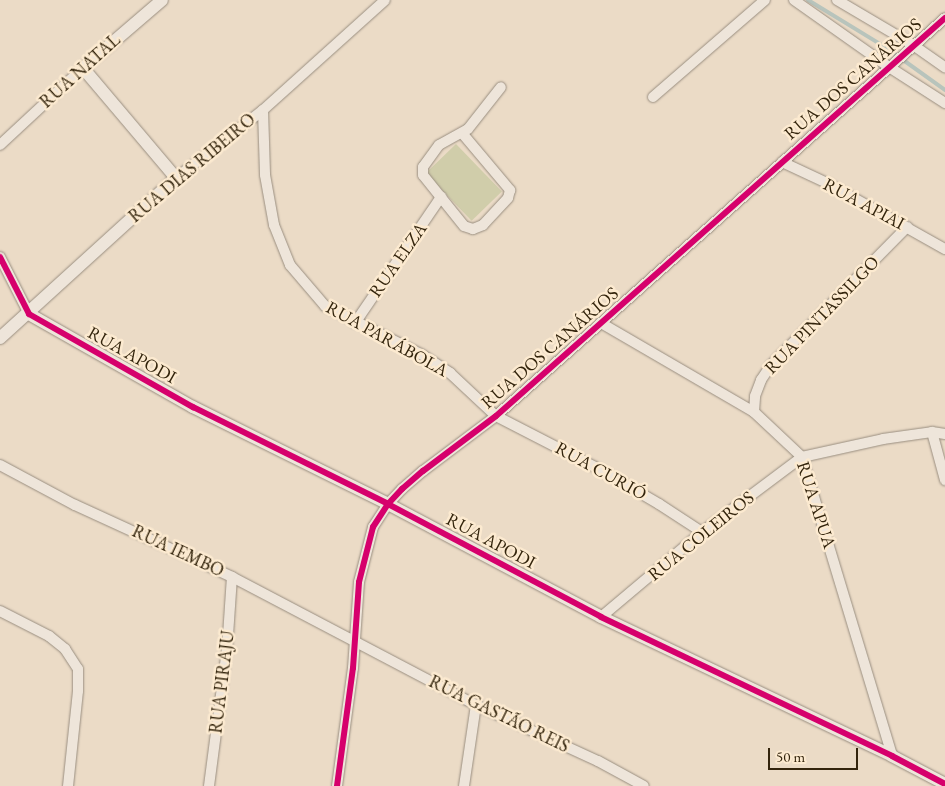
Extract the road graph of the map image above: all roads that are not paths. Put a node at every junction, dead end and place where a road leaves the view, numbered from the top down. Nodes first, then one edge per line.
1 (162, 0) edge
2 (385, 0) edge
3 (765, 0) edge
4 (794, 0) edge
5 (837, 0) edge
6 (945, 18) edge
7 (911, 47) junction
8 (892, 64) junction
9 (945, 67) edge
10 (83, 68) junction
11 (501, 87) dead end
12 (653, 97) dead end
13 (945, 103) edge
14 (263, 110) junction
15 (462, 133) junction
16 (0, 145) edge
17 (782, 162) junction
18 (176, 178) junction
19 (441, 197) junction
20 (907, 227) junction
21 (945, 249) edge
22 (0, 257) edge
23 (28, 314) junction
24 (355, 323) junction
25 (601, 323) junction
26 (0, 338) edge
27 (754, 412) junction
28 (496, 416) junction
29 (932, 432) junction
30 (945, 434) edge
31 (802, 456) junction
32 (0, 465) edge
33 (945, 480) edge
34 (388, 504) junction
35 (702, 532) junction
36 (232, 577) junction
37 (0, 611) edge
38 (601, 617) junction
39 (354, 640) junction
40 (476, 705) junction
41 (892, 756) junction
42 (945, 784) edge
43 (68, 786) edge
44 (209, 786) edge
45 (336, 786) edge
46 (464, 786) edge
47 (644, 786) edge

1 - 10 street, RUA NATAL
2 - 14 street, RUA DIAS RIBEIRO
3 - 12 street
4 - 8 street
5 - 7 street
6 - 7 street, RUA DOS CANÁRIOS
7 - 8 street, RUA DOS CANÁRIOS
7 - 9 street
8 - 13 street
8 - 17 street, RUA DOS CANÁRIOS
10 - 16 street, RUA NATAL
10 - 18 street
11 - 15 street
14 - 18 street, RUA DIAS RIBEIRO
14 - 24 street, RUA PARÁBOLA
15 - 19 street
15 - 19 street
17 - 20 street, RUA APIAI
17 - 25 street, RUA DOS CANÁRIOS
18 - 23 street, RUA DIAS RIBEIRO
19 - 24 street, RUA ELZA
20 - 21 street, RUA APIAI
20 - 27 street, RUA PINTASSILGO
22 - 23 street
23 - 26 street, RUA DIAS RIBEIRO
23 - 34 street, RUA APODI
24 - 28 street, RUA PARÁBOLA
25 - 27 street, RUA APUA
25 - 28 street, RUA DOS CANÁRIOS
27 - 31 street, RUA APUA
28 - 34 street, RUA DOS CANÁRIOS
28 - 35 street, RUA CURIÓ
29 - 30 street
29 - 31 street
29 - 33 street
31 - 35 street, RUA COLEIROS
31 - 41 street, RUA APUA
32 - 36 street, RUA IEMBO
34 - 38 street, RUA APODI
34 - 39 street, RUA DOS CANÁRIOS
35 - 38 street, RUA COLEIROS
36 - 39 street, RUA IEMBO
36 - 44 street, RUA PIRAJU
37 - 43 street
38 - 41 street, RUA APODI
39 - 40 street, RUA GASTÃO REIS
39 - 45 street, RUA DOS CANÁRIOS
40 - 46 street
40 - 47 street, RUA GASTÃO REIS
41 - 42 street, RUA APODI

